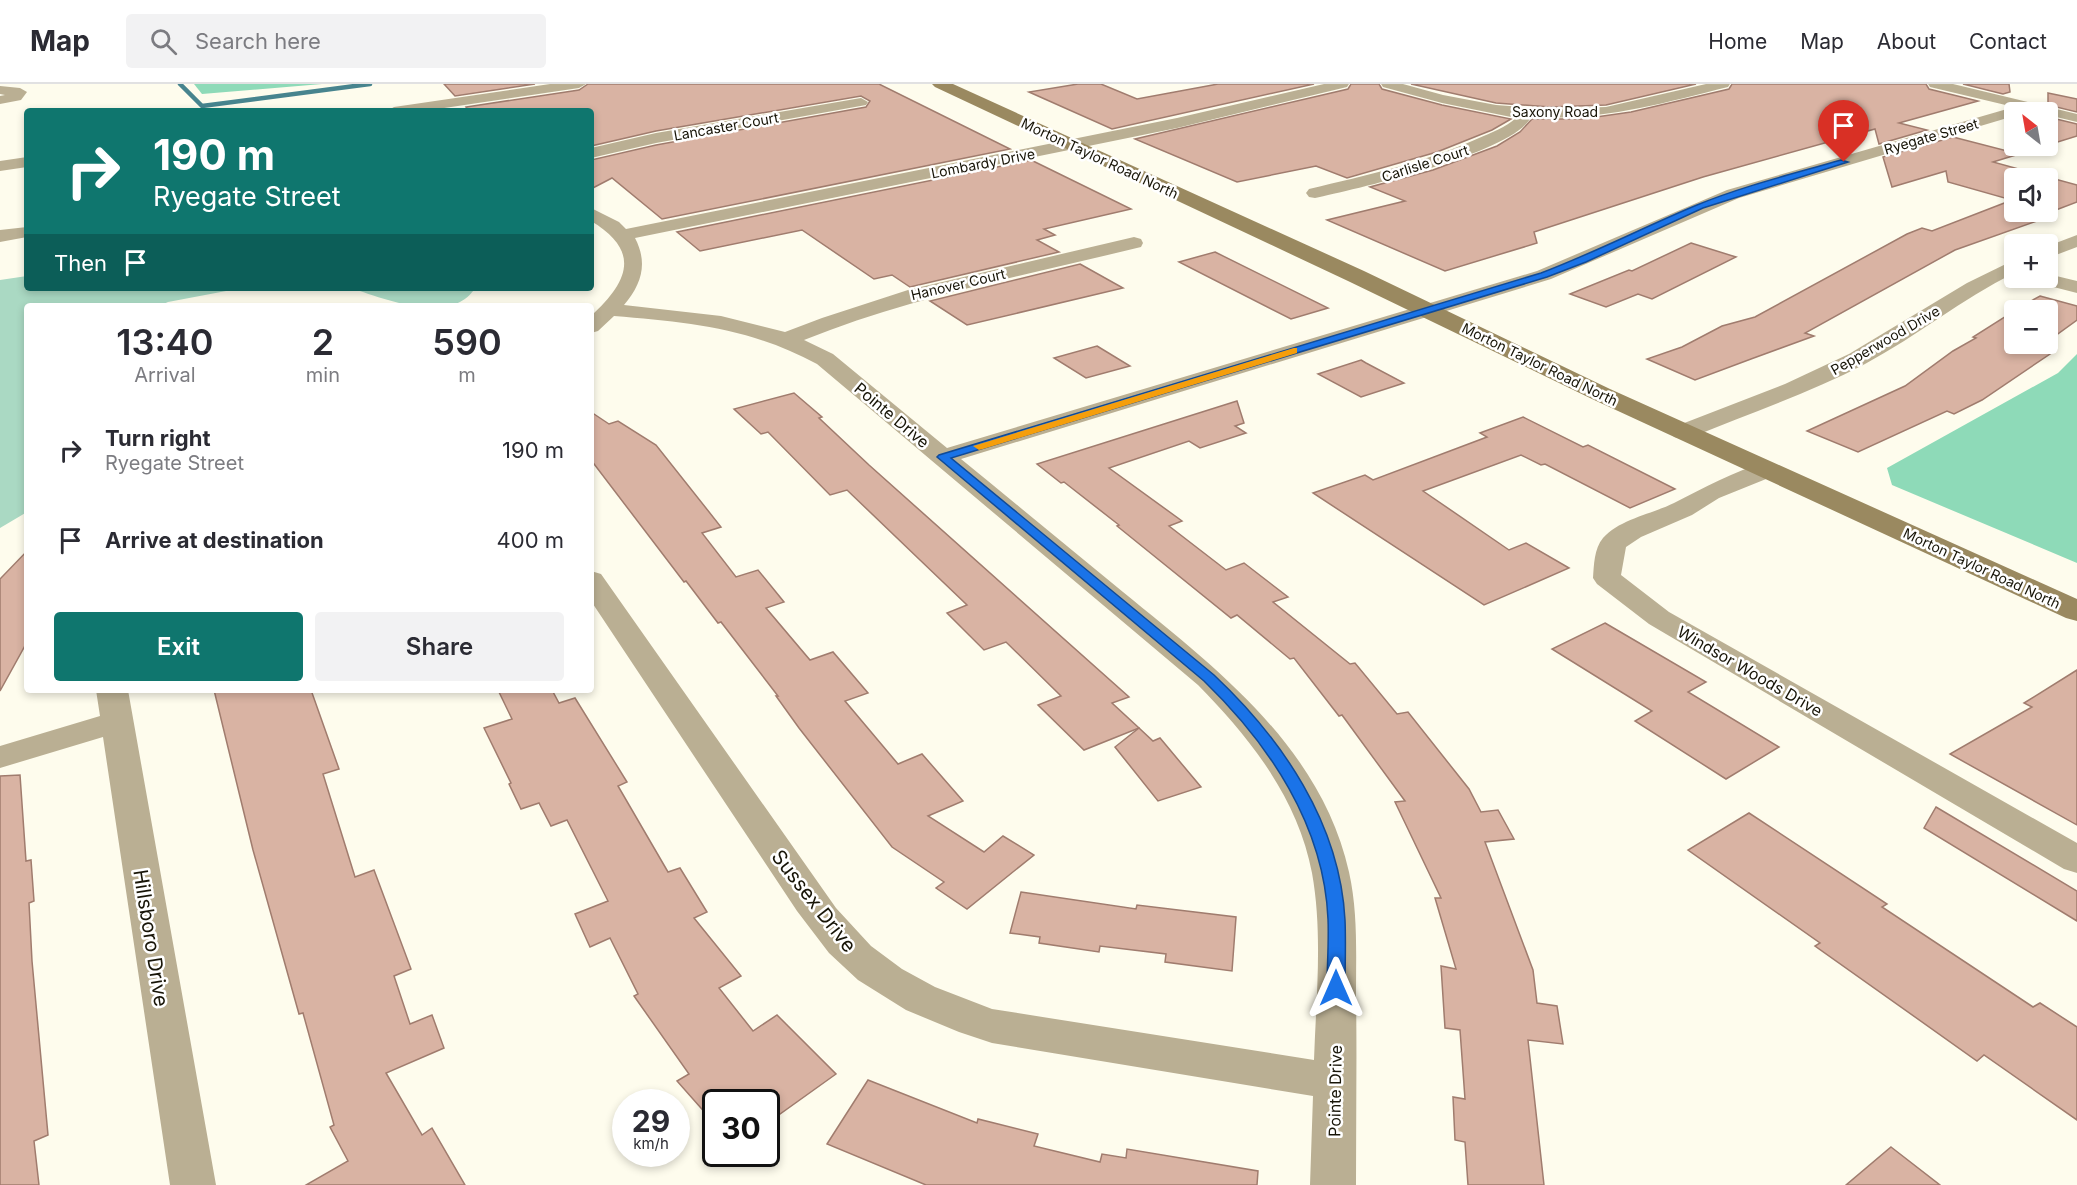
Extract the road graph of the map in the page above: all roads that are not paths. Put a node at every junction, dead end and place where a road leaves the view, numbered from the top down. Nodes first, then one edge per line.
1 (579, 84) edge
2 (940, 84) edge
3 (1342, 84) edge
4 (1388, 84) edge
5 (1723, 84) edge
6 (1935, 84) edge
7 (0, 90) edge
8 (0, 100) edge
9 (861, 102) dead end
10 (2010, 102) edge
11 (415, 108) edge
12 (1524, 113) junction
13 (2058, 113) edge
14 (2004, 115) edge
15 (2077, 118) edge
16 (1072, 145) junction
17 (594, 152) edge
18 (24, 162) edge
19 (0, 166) edge
20 (1315, 194) dead end
21 (594, 214) edge
22 (24, 232) edge
23 (623, 235) junction
24 (0, 236) edge
25 (2077, 240) edge
26 (1134, 243) dead end
27 (2058, 248) edge
28 (2004, 273) edge
29 (2058, 282) edge
30 (2077, 287) edge
31 (1427, 310) junction
32 (601, 319) edge
33 (787, 339) junction
34 (1683, 432) junction
35 (943, 457) junction
36 (1767, 470) junction
37 (594, 584) edge
38 (2077, 611) edge
39 (114, 706) edge
40 (0, 757) edge
41 (2077, 860) edge
42 (1335, 1082) junction
43 (193, 1185) edge
44 (1333, 1185) edge

1 - 11 street
2 - 16 street, Morton Taylor Road North
3 - 16 street, Lombardy Drive
4 - 12 street, Saxony Road
5 - 12 street, Saxony Road
6 - 10 street
7 - 8 street
9 - 17 street, Lancaster Court
12 - 20 street, Carlisle Court
13 - 15 street
14 - 31 street, Ryegate Street
16 - 23 street, Lombardy Drive
16 - 31 street, Morton Taylor Road North
18 - 19 street
21 - 23 street
22 - 24 street
23 - 32 street
25 - 27 street
26 - 33 street, Hanover Court
28 - 34 street, Pepperwood Drive
29 - 30 street
31 - 34 street, Morton Taylor Road North
31 - 35 street, Ryegate Street
32 - 33 street, Pointe Drive
33 - 35 street, Pointe Drive
34 - 36 street, Morton Taylor Road North
35 - 42 street, Pointe Drive
36 - 38 street, Morton Taylor Road North
36 - 41 street, Windsor Woods Drive
37 - 42 street, Sussex Drive
39 - 40 street
39 - 43 street, Hillsboro Drive
42 - 44 street, Pointe Drive

